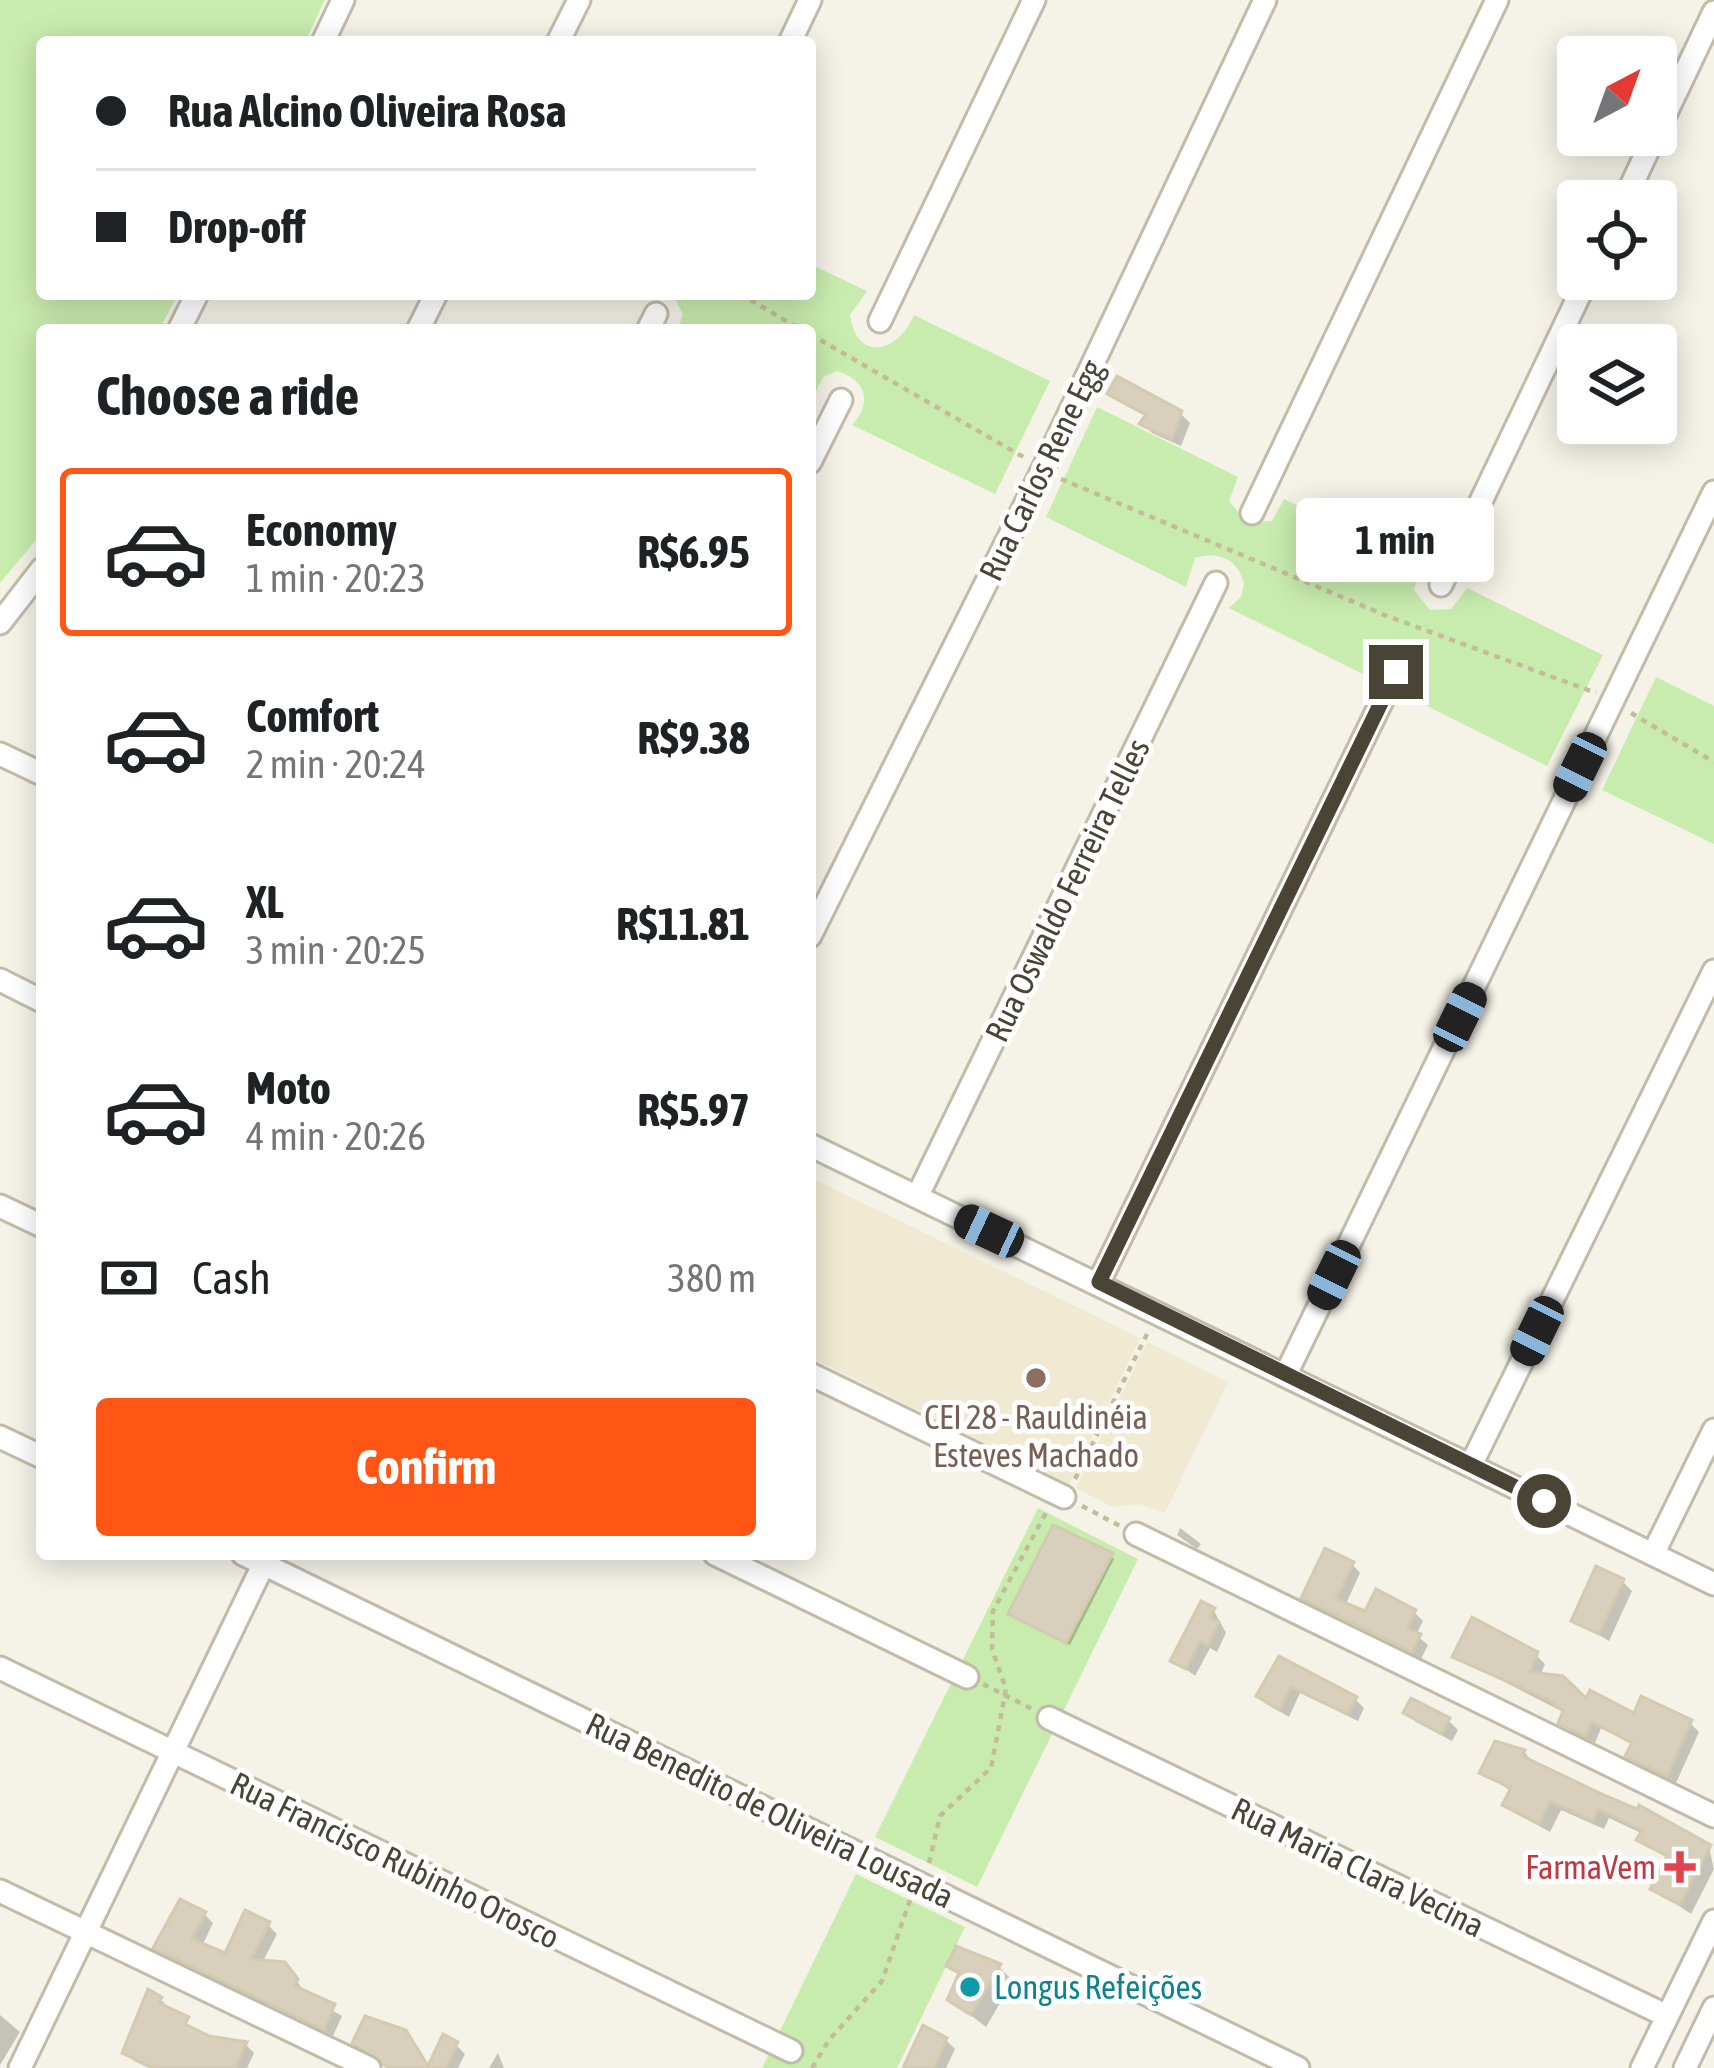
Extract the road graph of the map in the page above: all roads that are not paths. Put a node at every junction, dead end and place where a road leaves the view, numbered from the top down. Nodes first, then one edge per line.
1 (343, 0) edge
2 (579, 0) edge
3 (810, 0) edge
4 (1034, 0) edge
5 (1265, 0) edge
6 (1497, 0) edge
7 (1714, 13) edge
8 (326, 36) edge
9 (561, 36) edge
10 (793, 36) edge
11 (1677, 90) edge
12 (1577, 300) edge
13 (880, 321) dead end
14 (841, 400) dead end
15 (816, 450) edge
16 (1714, 492) edge
17 (1252, 513) dead end
18 (36, 577) edge
19 (1216, 583) dead end
20 (1441, 585) dead end
21 (0, 622) edge
22 (1396, 672) dead end
23 (0, 754) edge
24 (36, 771) edge
25 (816, 924) edge
26 (1714, 971) edge
27 (0, 980) edge
28 (36, 998) edge
29 (816, 1148) edge
30 (917, 1197) junction
31 (0, 1206) edge
32 (36, 1223) edge
33 (1099, 1282) junction
34 (1286, 1374) junction
35 (816, 1377) edge
36 (1714, 1430) edge
37 (0, 1437) edge
38 (36, 1454) edge
39 (1471, 1466) junction
40 (1068, 1492) road end
41 (1136, 1534) road end
42 (1653, 1554) junction
43 (257, 1560) edge
44 (264, 1560) edge
45 (727, 1560) edge
46 (1714, 1584) edge
47 (0, 1668) edge
48 (967, 1676) road end
49 (1049, 1718) road end
50 (174, 1753) junction
51 (1714, 1816) edge
52 (0, 1891) edge
53 (1714, 1921) edge
54 (87, 1933) junction
55 (1714, 2008) edge
56 (1667, 2016) junction
57 (1708, 2037) edge
58 (791, 2051) dead end
59 (20, 2068) edge
60 (369, 2068) edge
61 (1298, 2068) edge
62 (1642, 2068) edge
63 (1685, 2068) edge

1 - 8 street
2 - 9 street
3 - 10 street
4 - 13 street
5 - 25 street, Rua Carlos Rene Egg
6 - 17 street
7 - 11 street
12 - 20 street
14 - 15 street
16 - 34 street
18 - 21 street
19 - 30 street, Rua Oswaldo Ferreira Telles
22 - 33 street
23 - 24 street
26 - 39 street
27 - 28 street
29 - 30 street
30 - 33 street
31 - 32 street
33 - 34 street
34 - 39 street
35 - 40 street
36 - 42 street
37 - 38 street
39 - 42 street
41 - 51 street
42 - 46 street
43 - 50 street
44 - 61 street, Rua Benedito de Oliveira Lousada
45 - 48 street
47 - 50 street, Rua Francisco Rubinho Orosco
49 - 56 street, Rua Maria Clara Vecina
50 - 54 street
50 - 58 street, Rua Francisco Rubinho Orosco
52 - 54 street
53 - 56 street
54 - 59 street
54 - 60 street
55 - 57 street
56 - 62 street
57 - 63 street

